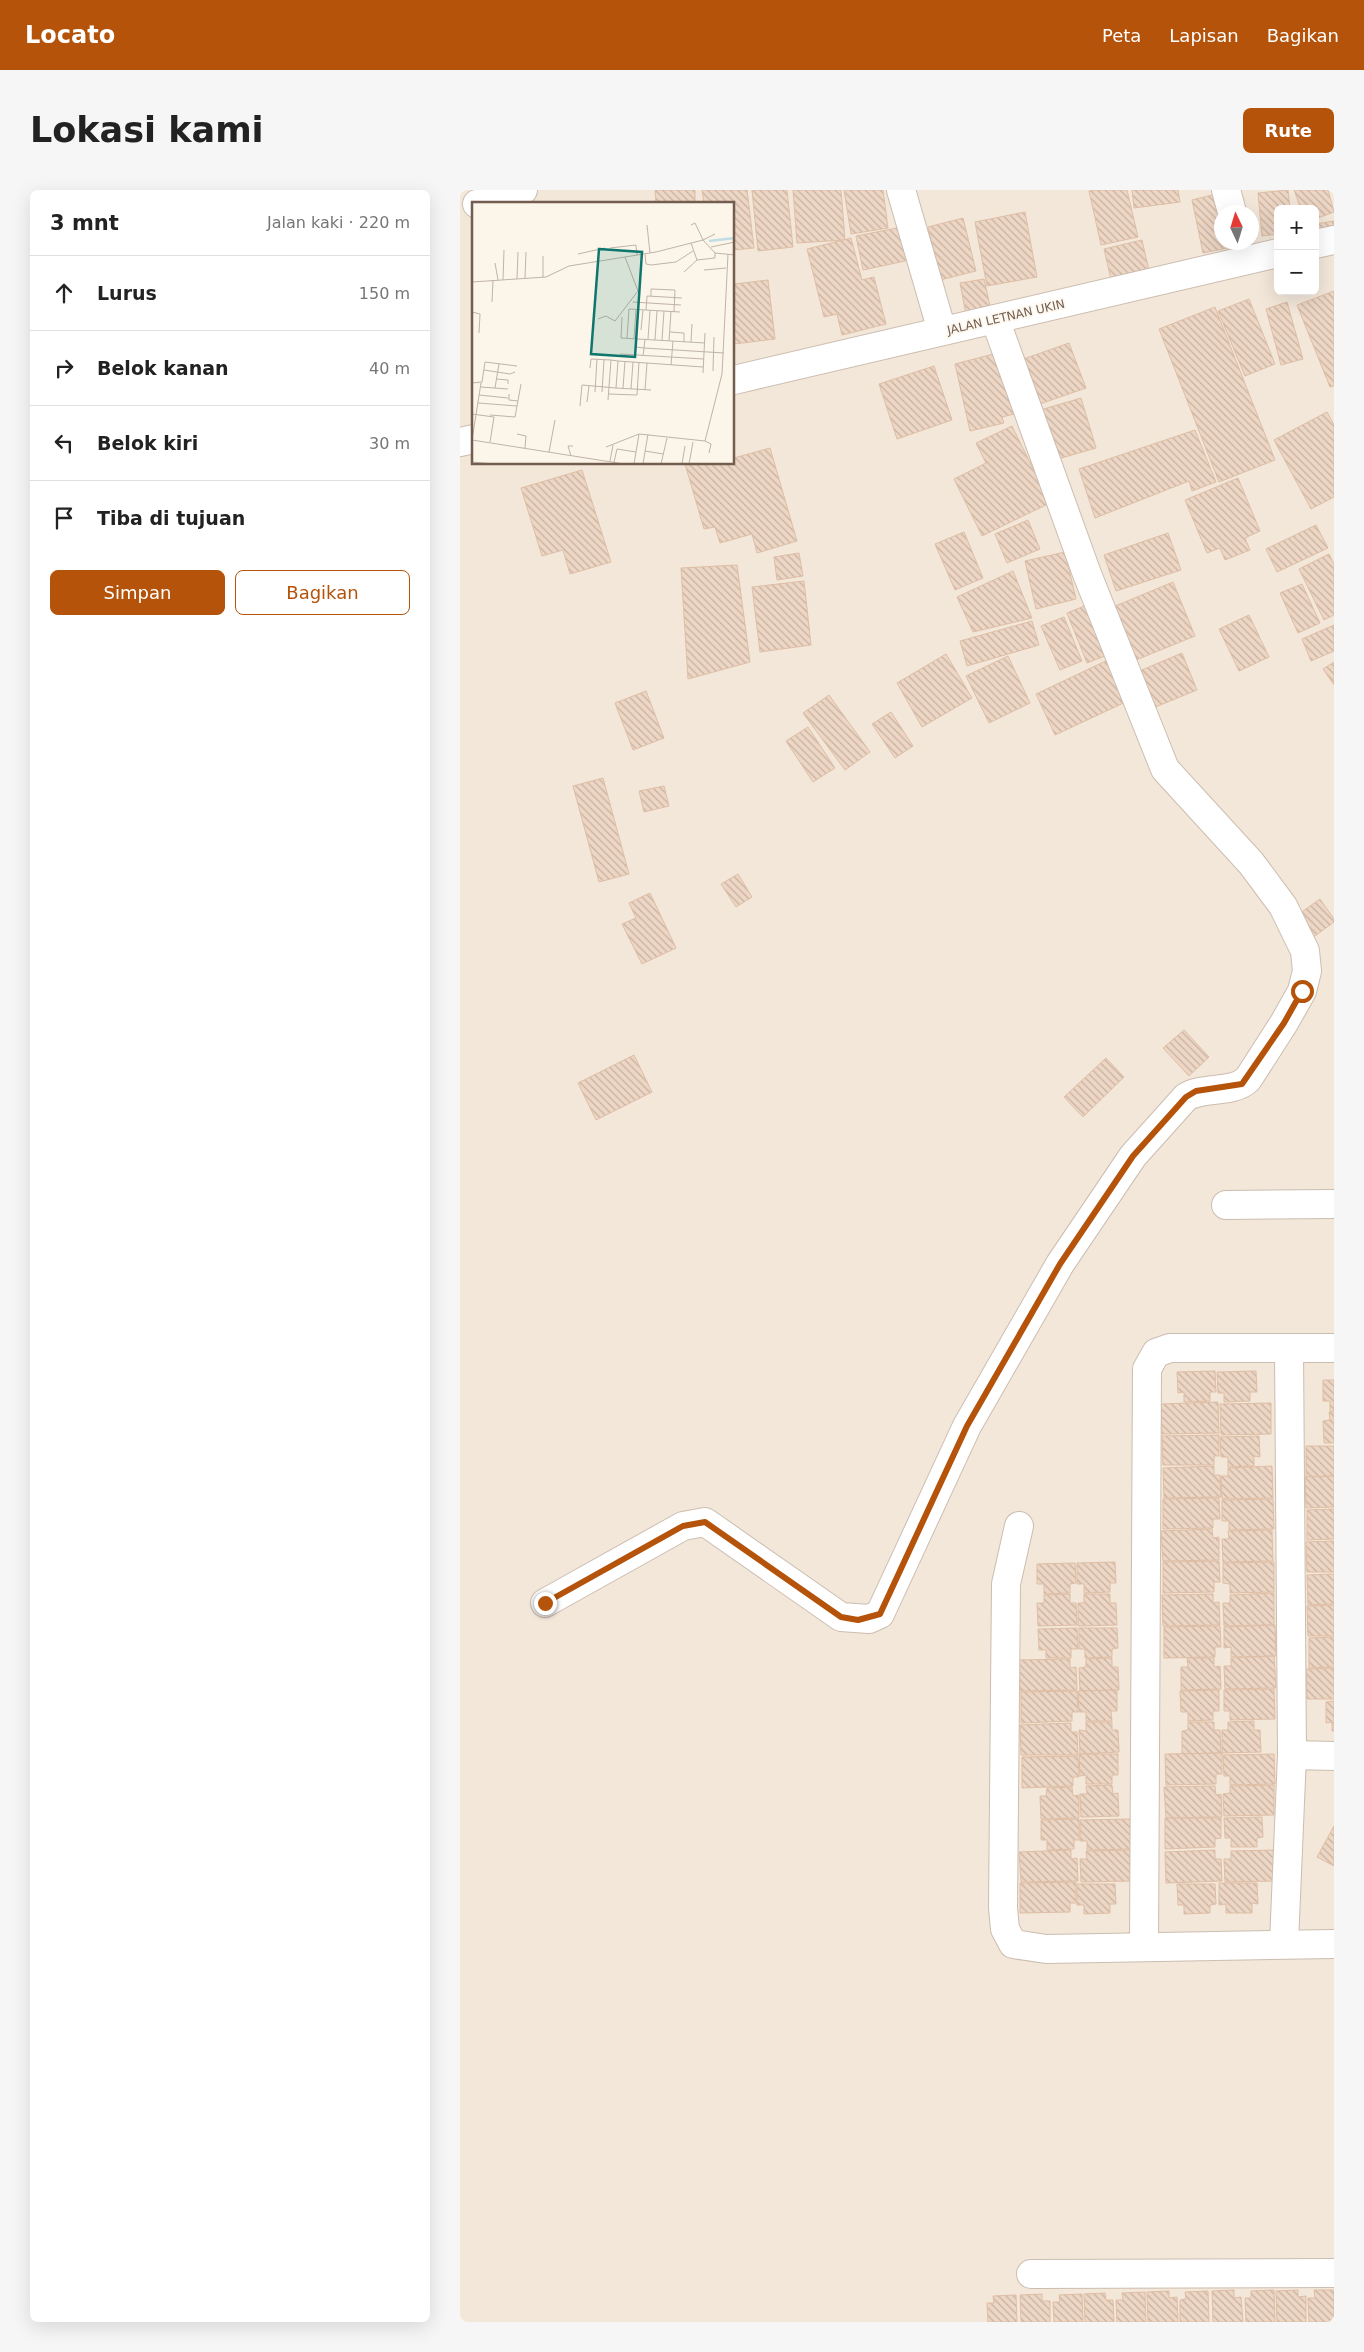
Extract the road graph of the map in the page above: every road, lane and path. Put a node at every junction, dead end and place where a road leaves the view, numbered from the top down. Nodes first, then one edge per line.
1 (523, 190) edge
2 (901, 190) edge
3 (1226, 190) edge
4 (482, 202) edge
5 (472, 205) edge
6 (1230, 205) edge
7 (460, 209) edge
8 (1334, 240) edge
9 (1319, 243) edge
10 (1243, 252) edge
11 (1274, 253) edge
12 (995, 319) junction
13 (942, 331) junction
14 (735, 380) edge
15 (1334, 1204) edge
16 (1226, 1205) dead end
17 (1289, 1348) junction
18 (1334, 1348) edge
19 (1019, 1526) dead end
20 (545, 1603) dead end
21 (1292, 1755) junction
22 (1334, 1756) edge
23 (1284, 1943) junction
24 (1334, 1944) edge
25 (1144, 1946) junction
26 (1334, 2273) edge
27 (1031, 2274) dead end

1 - 4 street
2 - 13 street
3 - 6 street
5 - 7 street
8 - 9 street
10 - 11 street, JALAN LETNAN UKIN
10 - 12 street, JALAN LETNAN UKIN
12 - 13 street, JALAN LETNAN UKIN
12 - 20 street
13 - 14 street, JALAN LETNAN UKIN
15 - 16 street
17 - 18 street
17 - 21 street
17 - 25 street
19 - 25 street
21 - 22 street
21 - 23 street
23 - 24 street
23 - 25 street
26 - 27 street

